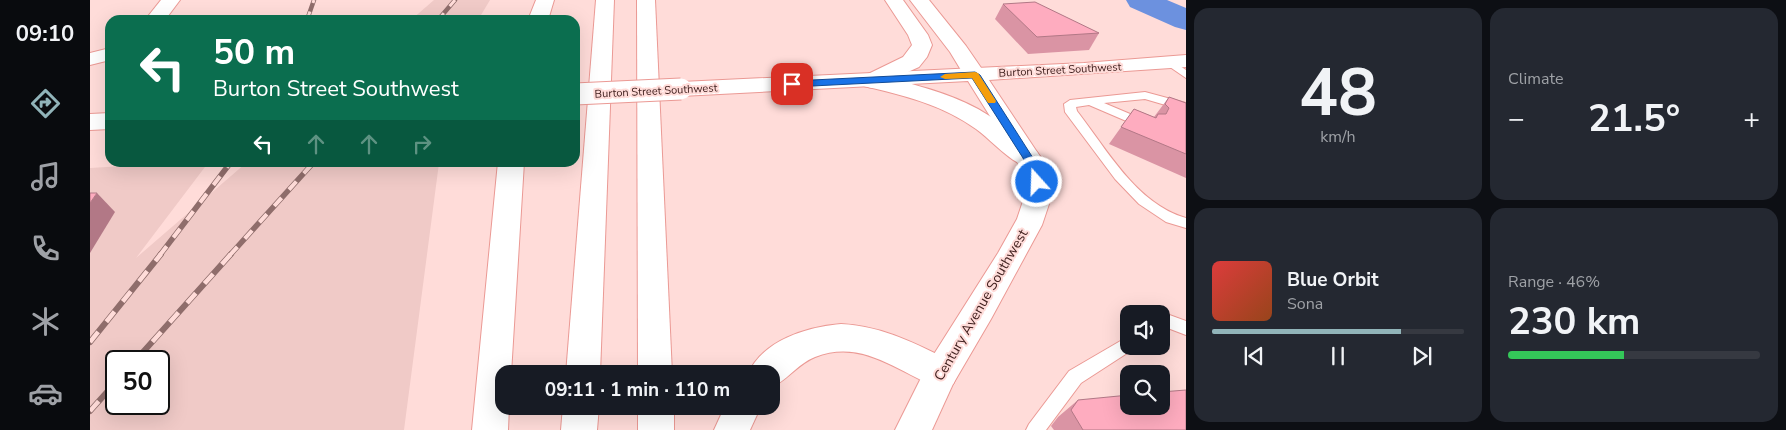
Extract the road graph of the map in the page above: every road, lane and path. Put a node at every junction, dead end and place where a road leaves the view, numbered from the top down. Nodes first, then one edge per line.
1 (170, 0) edge
2 (545, 0) edge
3 (605, 0) edge
4 (646, 0) edge
5 (664, 0) edge
6 (894, 0) edge
7 (919, 0) edge
8 (159, 15) edge
9 (540, 15) edge
10 (648, 37) junction
11 (105, 55) edge
12 (90, 59) edge
13 (1181, 66) edge
14 (975, 75) junction
15 (872, 80) junction
16 (580, 94) edge
17 (1087, 100) junction
18 (1186, 107) edge
19 (105, 121) edge
20 (90, 122) edge
21 (1148, 126) edge
22 (1028, 158) junction
23 (511, 167) edge
24 (1186, 223) edge
25 (1170, 322) edge
26 (1186, 328) edge
27 (1120, 349) edge
28 (584, 365) edge
29 (655, 365) edge
30 (775, 365) edge
31 (941, 373) junction
32 (580, 415) edge
33 (656, 415) edge
34 (739, 415) edge
35 (490, 430) edge
36 (579, 430) edge
37 (656, 430) edge
38 (732, 430) edge
39 (913, 430) edge
40 (1035, 430) edge

1 - 8 main road
2 - 9 main road
3 - 28 main road
4 - 10 main road
5 - 10 main road
6 - 15 main road
7 - 14 main road, Century Avenue Southwest
10 - 29 main road
11 - 12 main road
13 - 14 main road, Burton Street Southwest
14 - 15 main road, Burton Street Southwest
14 - 22 main road, Century Avenue Southwest
15 - 16 main road, Burton Street Southwest, bridge
15 - 22 main road
17 - 18 lane
17 - 21 lane
17 - 24 lane
19 - 20 main road
22 - 31 main road, Century Avenue Southwest
23 - 35 main road
25 - 26 lane
27 - 40 lane
30 - 31 main road
31 - 39 main road, Century Avenue Southwest
32 - 36 main road
33 - 37 main road
34 - 38 main road

